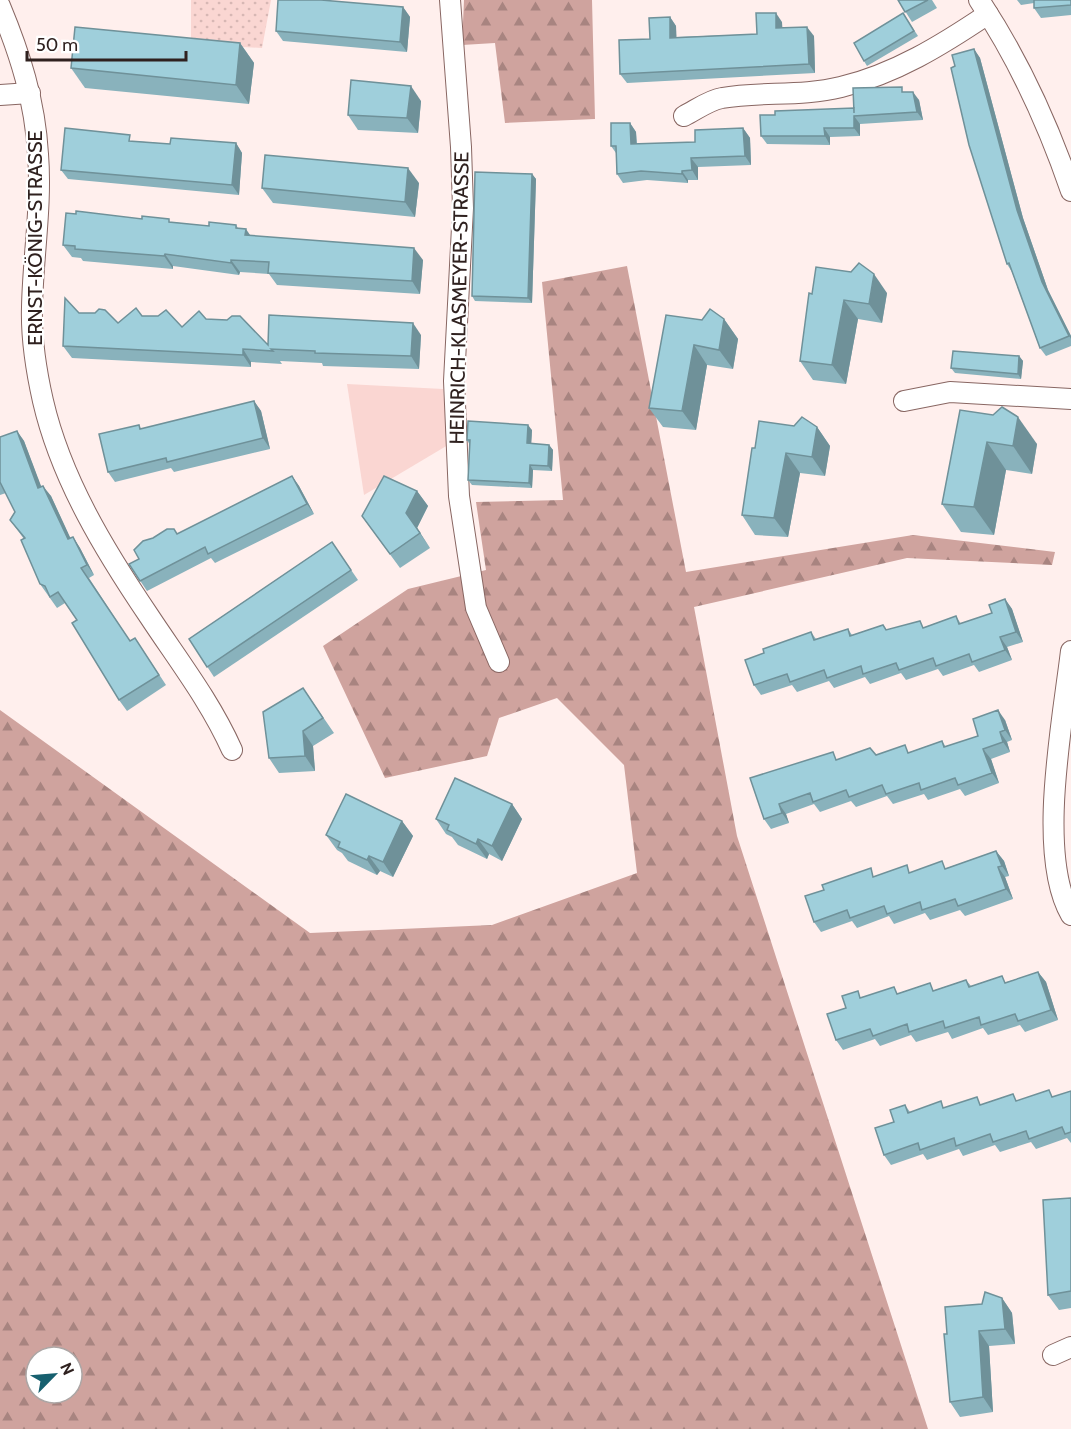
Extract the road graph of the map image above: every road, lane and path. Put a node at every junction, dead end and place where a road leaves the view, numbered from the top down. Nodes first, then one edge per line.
1 (450, 0) edge
2 (0, 6) edge
3 (983, 7) edge
4 (30, 93) junction
5 (0, 95) edge
6 (684, 116) dead end
7 (1071, 191) edge
8 (1071, 399) edge
9 (904, 401) dead end
10 (1071, 651) edge
11 (499, 662) dead end
12 (232, 750) dead end
13 (1071, 915) edge

1 - 11 street, HEINRICH-KLASMEYER-STRASSE
2 - 4 street, ERNST-KÖNIG-STRASSE
3 - 6 street
3 - 7 street
4 - 5 street
4 - 12 street, ERNST-KÖNIG-STRASSE
8 - 9 street
10 - 13 street

